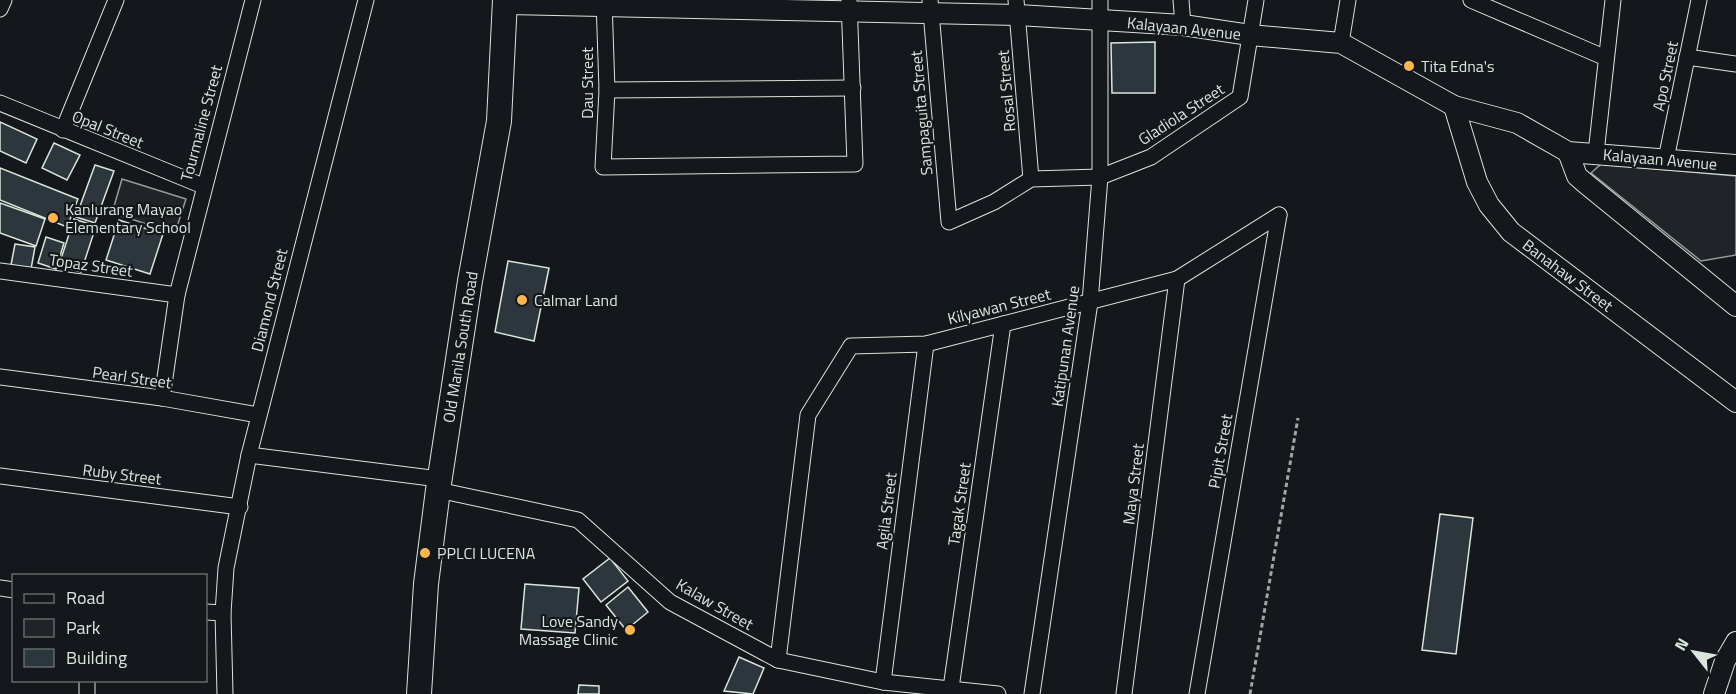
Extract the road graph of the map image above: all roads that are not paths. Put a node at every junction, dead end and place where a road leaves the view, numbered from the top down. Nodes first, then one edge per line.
1 (4, 0) edge
2 (116, 0) edge
3 (253, 0) edge
4 (366, 0) edge
5 (1100, 0) edge
6 (1181, 0) edge
7 (1256, 0) edge
8 (1348, 0) edge
9 (1471, 0) edge
10 (1613, 0) edge
11 (1699, 0) edge
12 (505, 2) edge
13 (604, 2) edge
14 (850, 6) edge
15 (930, 8) edge
16 (1017, 8) edge
17 (0, 9) edge
18 (1101, 20) junction
19 (1183, 26) junction
20 (1250, 35) junction
21 (1341, 43) junction
22 (1687, 57) junction
23 (1606, 58) junction
24 (1736, 64) edge
25 (853, 88) junction
26 (607, 90) junction
27 (0, 104) edge
28 (1454, 106) junction
29 (63, 130) junction
30 (1568, 152) junction
31 (1596, 153) junction
32 (1666, 159) junction
33 (1736, 165) edge
34 (1100, 177) junction
35 (1031, 179) junction
36 (203, 186) junction
37 (1279, 215) joint
38 (0, 271) edge
39 (1177, 279) junction
40 (177, 295) junction
41 (1090, 302) junction
42 (1736, 306) edge
43 (1003, 324) junction
44 (926, 344) junction
45 (0, 377) edge
46 (162, 398) junction
47 (1736, 402) edge
48 (258, 415) junction
49 (249, 454) junction
50 (0, 476) edge
51 (438, 485) junction
52 (240, 507) junction
53 (207, 612) edge
54 (223, 613) junction
55 (1736, 642) edge
56 (778, 660) junction
57 (883, 682) junction
58 (951, 688) junction
59 (225, 694) edge
60 (419, 694) edge
61 (999, 694) edge
62 (1032, 694) edge
63 (1124, 694) edge
64 (1197, 694) edge
65 (1714, 694) edge

1 - 17 street
2 - 29 street
3 - 36 street, Tourmaline Street
4 - 48 street, Diamond Street
5 - 18 street, Katipunan Avenue
6 - 19 street
7 - 20 street, Gladiola Street
8 - 21 street
9 - 23 street
10 - 23 street
11 - 22 street, Apo Street
12 - 13 street, Kalayaan Avenue
12 - 51 main road, Old Manila South Road
13 - 14 street, Kalayaan Avenue
13 - 26 street, Dau Street
14 - 15 street, Kalayaan Avenue
14 - 25 street
15 - 16 street, Kalayaan Avenue
15 - 35 street, Sampaguita Street
16 - 18 street, Kalayaan Avenue
16 - 35 street, Rosal Street
18 - 19 street, Kalayaan Avenue
18 - 34 street, Katipunan Avenue
19 - 20 street, Kalayaan Avenue
20 - 21 street, Kalayaan Avenue
20 - 34 street, Gladiola Street
21 - 28 street, Kalayaan Avenue
22 - 24 street
22 - 32 street, Apo Street
23 - 31 street
25 - 26 street
25 - 26 street, Dau Street
27 - 29 street, Opal Street
28 - 30 street, Kalayaan Avenue
28 - 47 street, Banahaw Street
29 - 36 street, Opal Street
30 - 31 street, Kalayaan Avenue
30 - 42 street
31 - 32 street, Kalayaan Avenue
32 - 33 street, Kalayaan Avenue
34 - 35 street, Gladiola Street
34 - 41 street, Katipunan Avenue
36 - 40 street, Tourmaline Street
37 - 39 street, Kilyawan Street
37 - 64 street, Pipit Street
38 - 40 street, Topaz Street
39 - 41 street, Kilyawan Street
39 - 63 street, Maya Street
40 - 46 street, Tourmaline Street
41 - 43 street, Kilyawan Street
41 - 62 street, Katipunan Avenue
43 - 44 street, Kilyawan Street
43 - 58 street, Tagak Street
44 - 56 street, Kilyawan Street
44 - 57 street, Agila Street
45 - 46 street, Pearl Street
46 - 48 street, Pearl Street
48 - 49 street, Diamond Street
49 - 51 street, Kalaw Street
49 - 52 street, Diamond Street
50 - 52 street, Ruby Street
51 - 56 street, Kalaw Street
51 - 60 main road, Old Manila South Road
52 - 54 street, Diamond Street
53 - 54 street
54 - 59 street, Diamond Street
55 - 65 street
56 - 57 street, Kalaw Street
57 - 58 street, Kalaw Street
58 - 61 street, Kalaw Street

